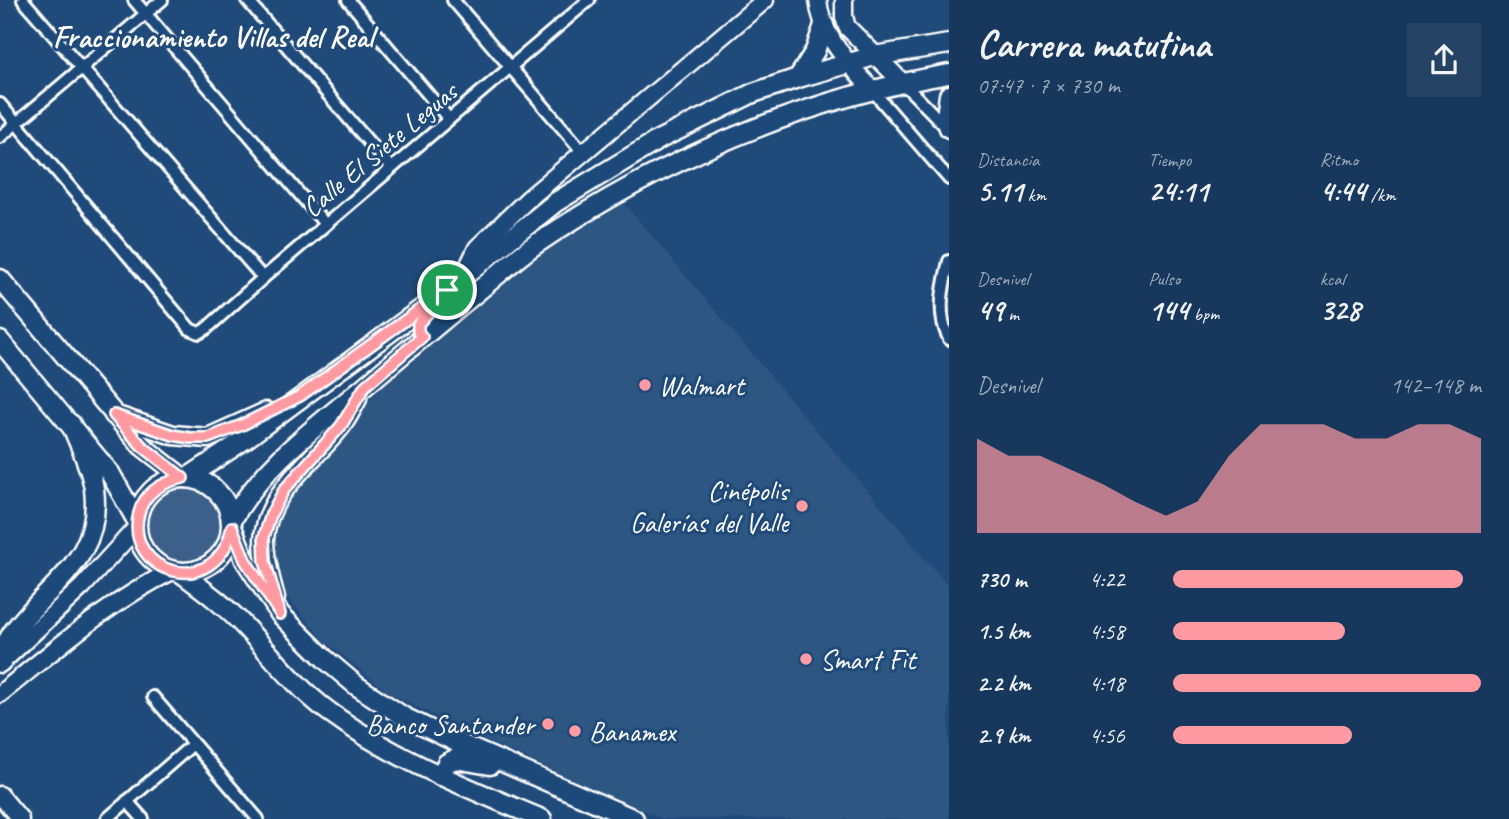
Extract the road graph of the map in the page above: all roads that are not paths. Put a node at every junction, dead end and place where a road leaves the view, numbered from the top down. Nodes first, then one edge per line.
1 (23, 0) edge
2 (134, 0) edge
3 (162, 0) edge
4 (247, 0) edge
5 (348, 0) edge
6 (453, 0) edge
7 (765, 0) edge
8 (818, 0) edge
9 (844, 0) edge
10 (587, 1) edge
11 (146, 14) junction
12 (824, 25) junction
13 (949, 44) edge
14 (874, 56) junction
15 (848, 62) junction
16 (510, 67) junction
17 (81, 68) junction
18 (949, 74) edge
19 (798, 78) junction
20 (902, 82) junction
21 (872, 90) junction
22 (949, 95) edge
23 (0, 104) edge
24 (449, 119) junction
25 (16, 123) junction
26 (949, 129) edge
27 (0, 137) edge
28 (583, 152) junction
29 (391, 168) junction
30 (949, 179) edge
31 (325, 224) junction
32 (949, 261) edge
33 (463, 276) junction
34 (263, 278) junction
35 (0, 279) edge
36 (447, 290) junction
37 (422, 337) junction
38 (949, 338) edge
39 (0, 341) edge
40 (365, 386) junction
41 (300, 396) junction
42 (114, 415) junction
43 (71, 424) junction
44 (185, 478) junction
45 (232, 523) junction
46 (137, 524) junction
47 (176, 572) junction
48 (280, 614) junction
49 (0, 656) edge
50 (0, 664) edge
51 (0, 694) edge
52 (153, 697) dead end
53 (192, 745) junction
54 (511, 765) junction
55 (440, 776) junction
56 (0, 795) edge
57 (127, 801) junction
58 (20, 819) edge
59 (107, 819) edge
60 (143, 819) edge
61 (258, 819) edge
62 (542, 819) edge
63 (634, 819) edge

1 - 17 street
2 - 11 street
3 - 11 street
4 - 29 street
5 - 24 street
6 - 16 street
7 - 28 main road
8 - 12 main road
9 - 14 main road
10 - 16 street, Calle El Siete Leguas
11 - 17 street
11 - 31 street
12 - 15 main road
12 - 19 main road
13 - 14 main road
14 - 15 main road
14 - 20 main road
15 - 19 main road
15 - 21 main road
16 - 24 street, Calle El Siete Leguas
16 - 28 street
17 - 25 street
17 - 34 street
18 - 20 main road
19 - 33 main road
20 - 21 main road
20 - 26 street
21 - 30 street
21 - 37 main road
22 - 26 main road
23 - 25 street
24 - 29 street, Calle El Siete Leguas
25 - 27 street
25 - 34 street, Calle El Siete Leguas
28 - 33 main road
29 - 31 street, Calle El Siete Leguas
31 - 34 street, Calle El Siete Leguas
32 - 38 street
33 - 36 main road
35 - 42 main road
36 - 37 main road
36 - 41 main road
37 - 40 main road
39 - 43 main road
40 - 45 main road
40 - 48 main road
41 - 42 main road
41 - 44 main road
42 - 44 main road
43 - 46 main road
43 - 49 main road
44 - 45 main road
44 - 46 main road
45 - 47 main road
45 - 48 main road
46 - 47 main road
46 - 50 main road
47 - 51 main road
47 - 55 main road
48 - 54 main road
52 - 53 street
53 - 57 street
53 - 61 street
54 - 55 main road
54 - 63 main road
55 - 62 main road
56 - 58 main road
57 - 59 street
57 - 60 street

